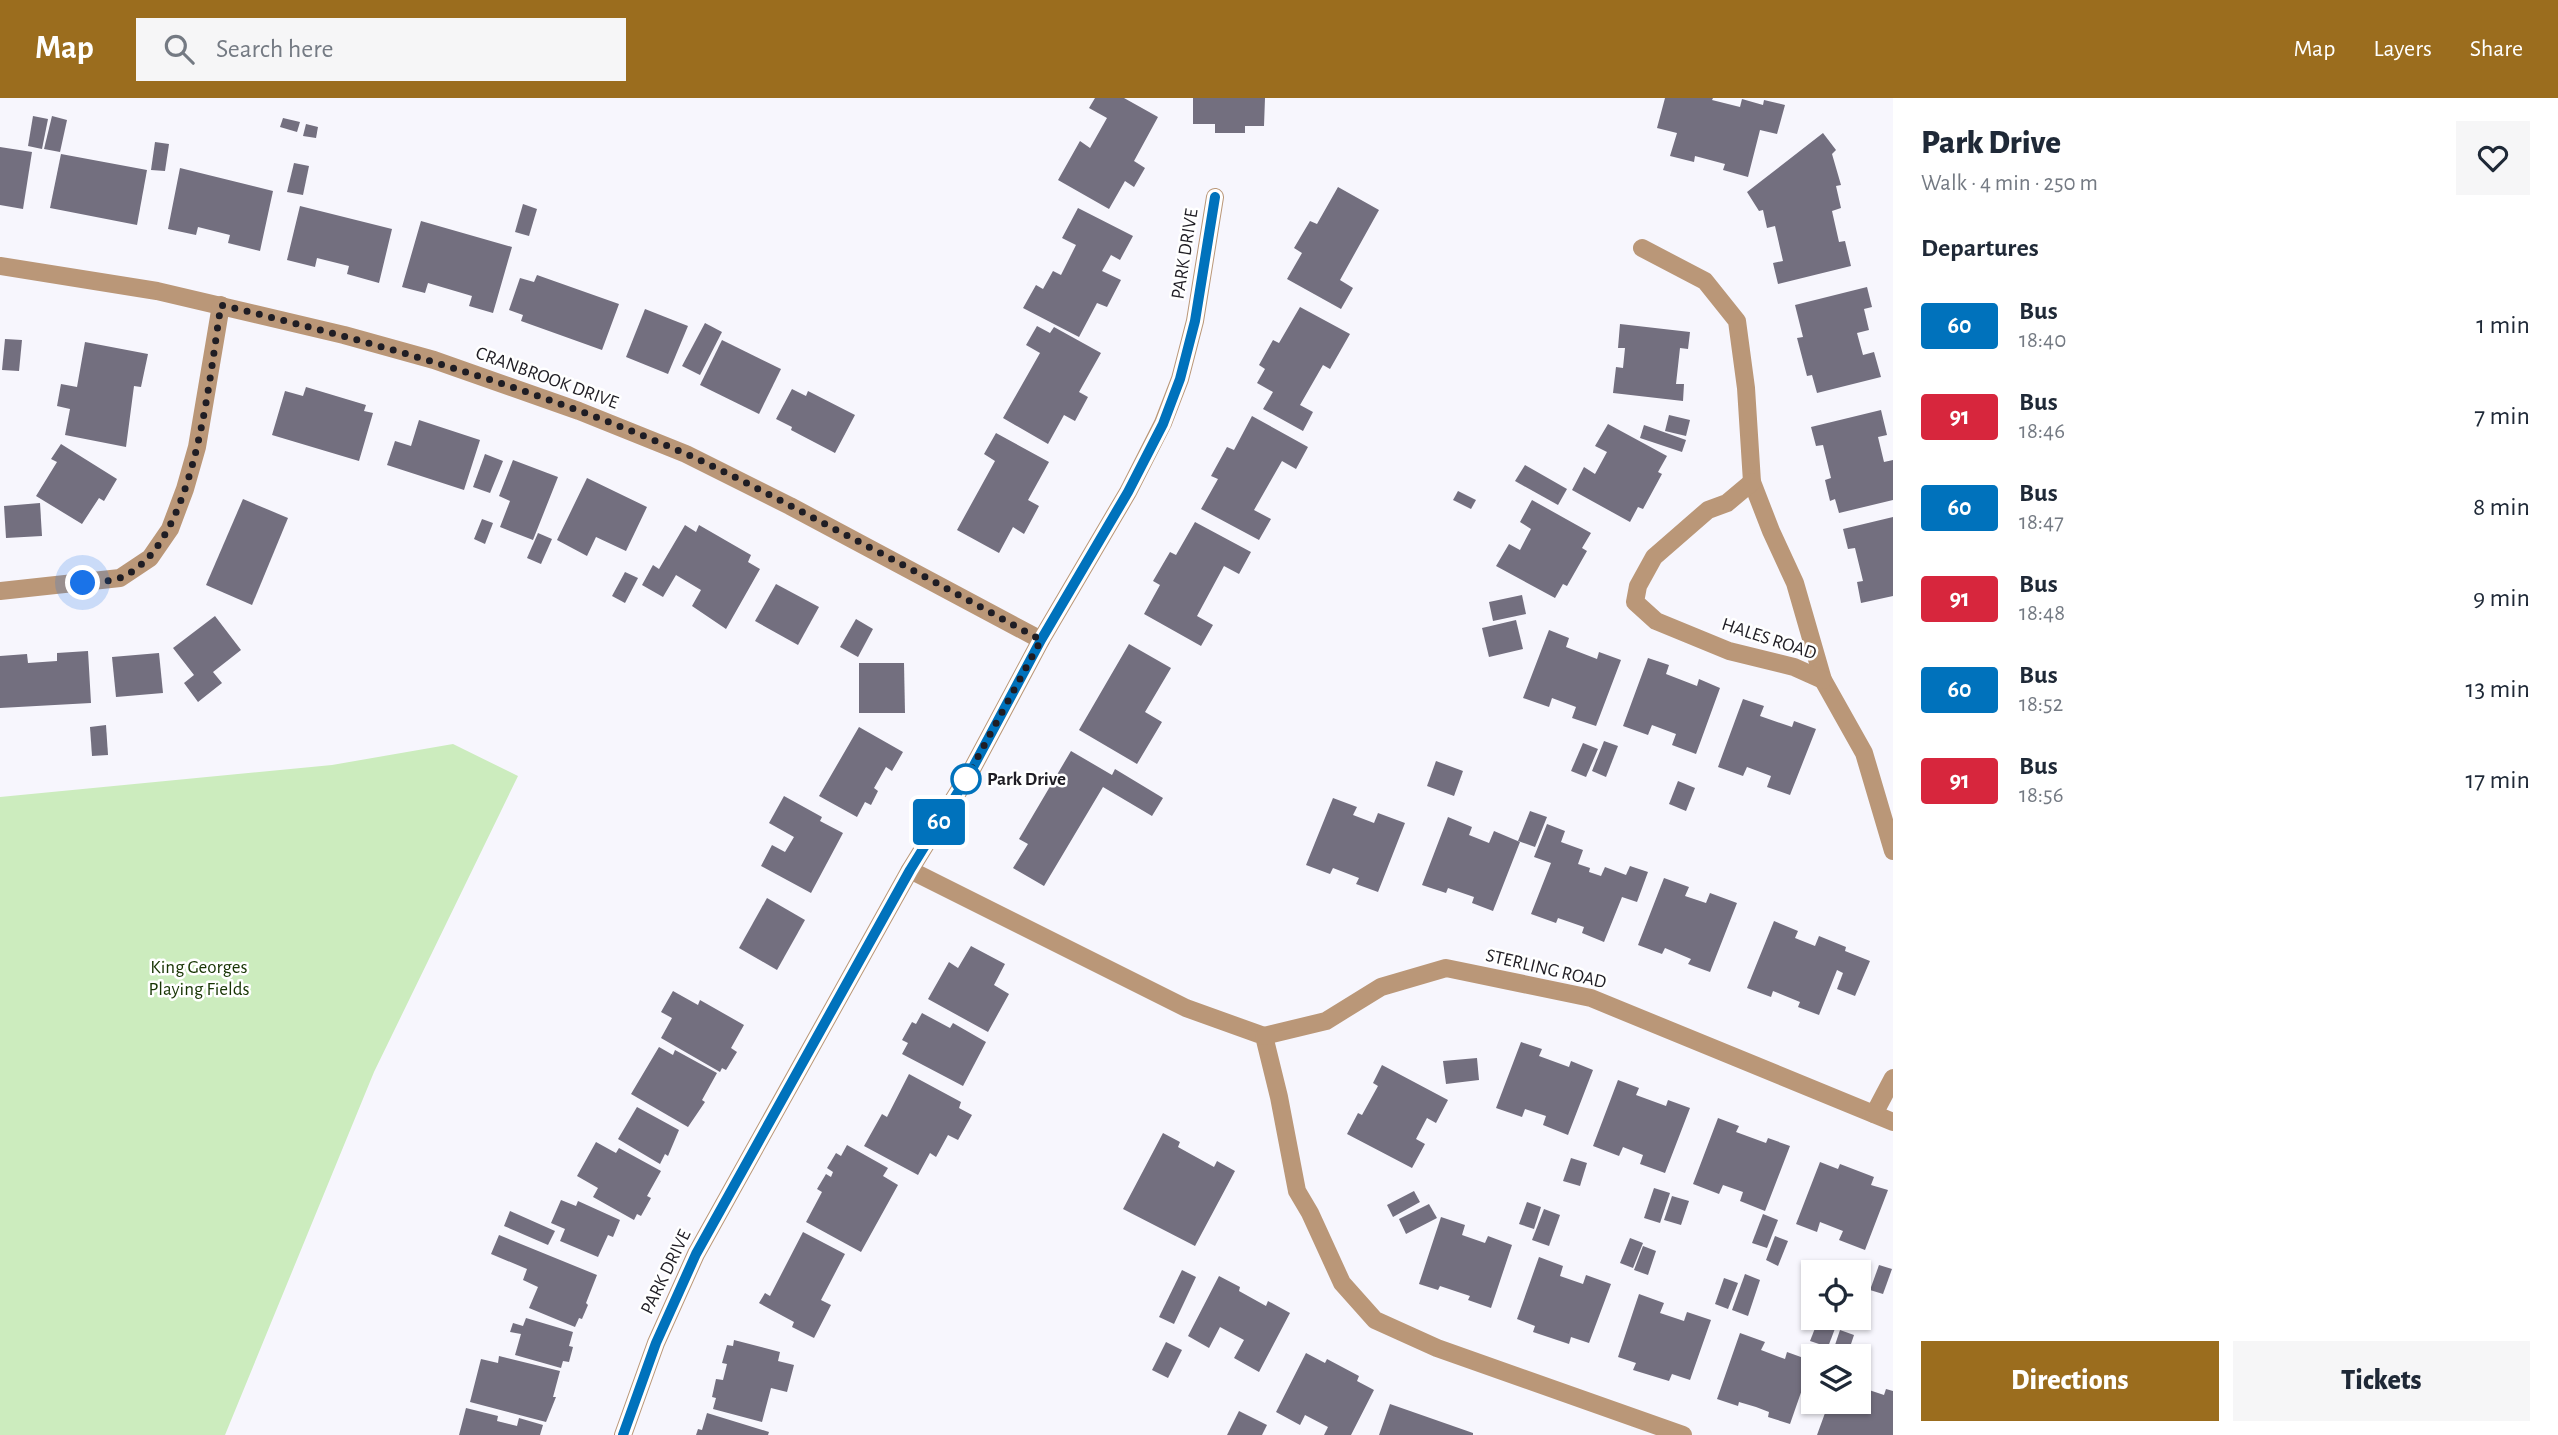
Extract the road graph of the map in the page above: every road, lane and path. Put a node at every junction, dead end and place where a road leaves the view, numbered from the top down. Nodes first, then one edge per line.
1 (1215, 197) dead end
2 (1642, 248) dead end
3 (0, 266) edge
4 (221, 305) junction
5 (1752, 482) junction
6 (0, 591) edge
7 (1041, 640) junction
8 (1823, 680) junction
9 (1893, 851) edge
10 (910, 870) junction
11 (1264, 1036) junction
12 (1893, 1078) edge
13 (1874, 1114) junction
14 (1893, 1122) edge
15 (623, 1435) edge
16 (1683, 1435) edge

1 - 7 street, PARK DRIVE
2 - 5 street, HALES ROAD
3 - 4 street, CRANBROOK DRIVE
4 - 6 street
4 - 7 street, CRANBROOK DRIVE
5 - 8 street, HALES ROAD
5 - 8 street, HALES ROAD
7 - 10 street, PARK DRIVE
8 - 9 street, HALES ROAD
10 - 11 street
10 - 15 street, PARK DRIVE
11 - 13 street, STERLING ROAD
11 - 16 street
12 - 13 street
13 - 14 street, STERLING ROAD

